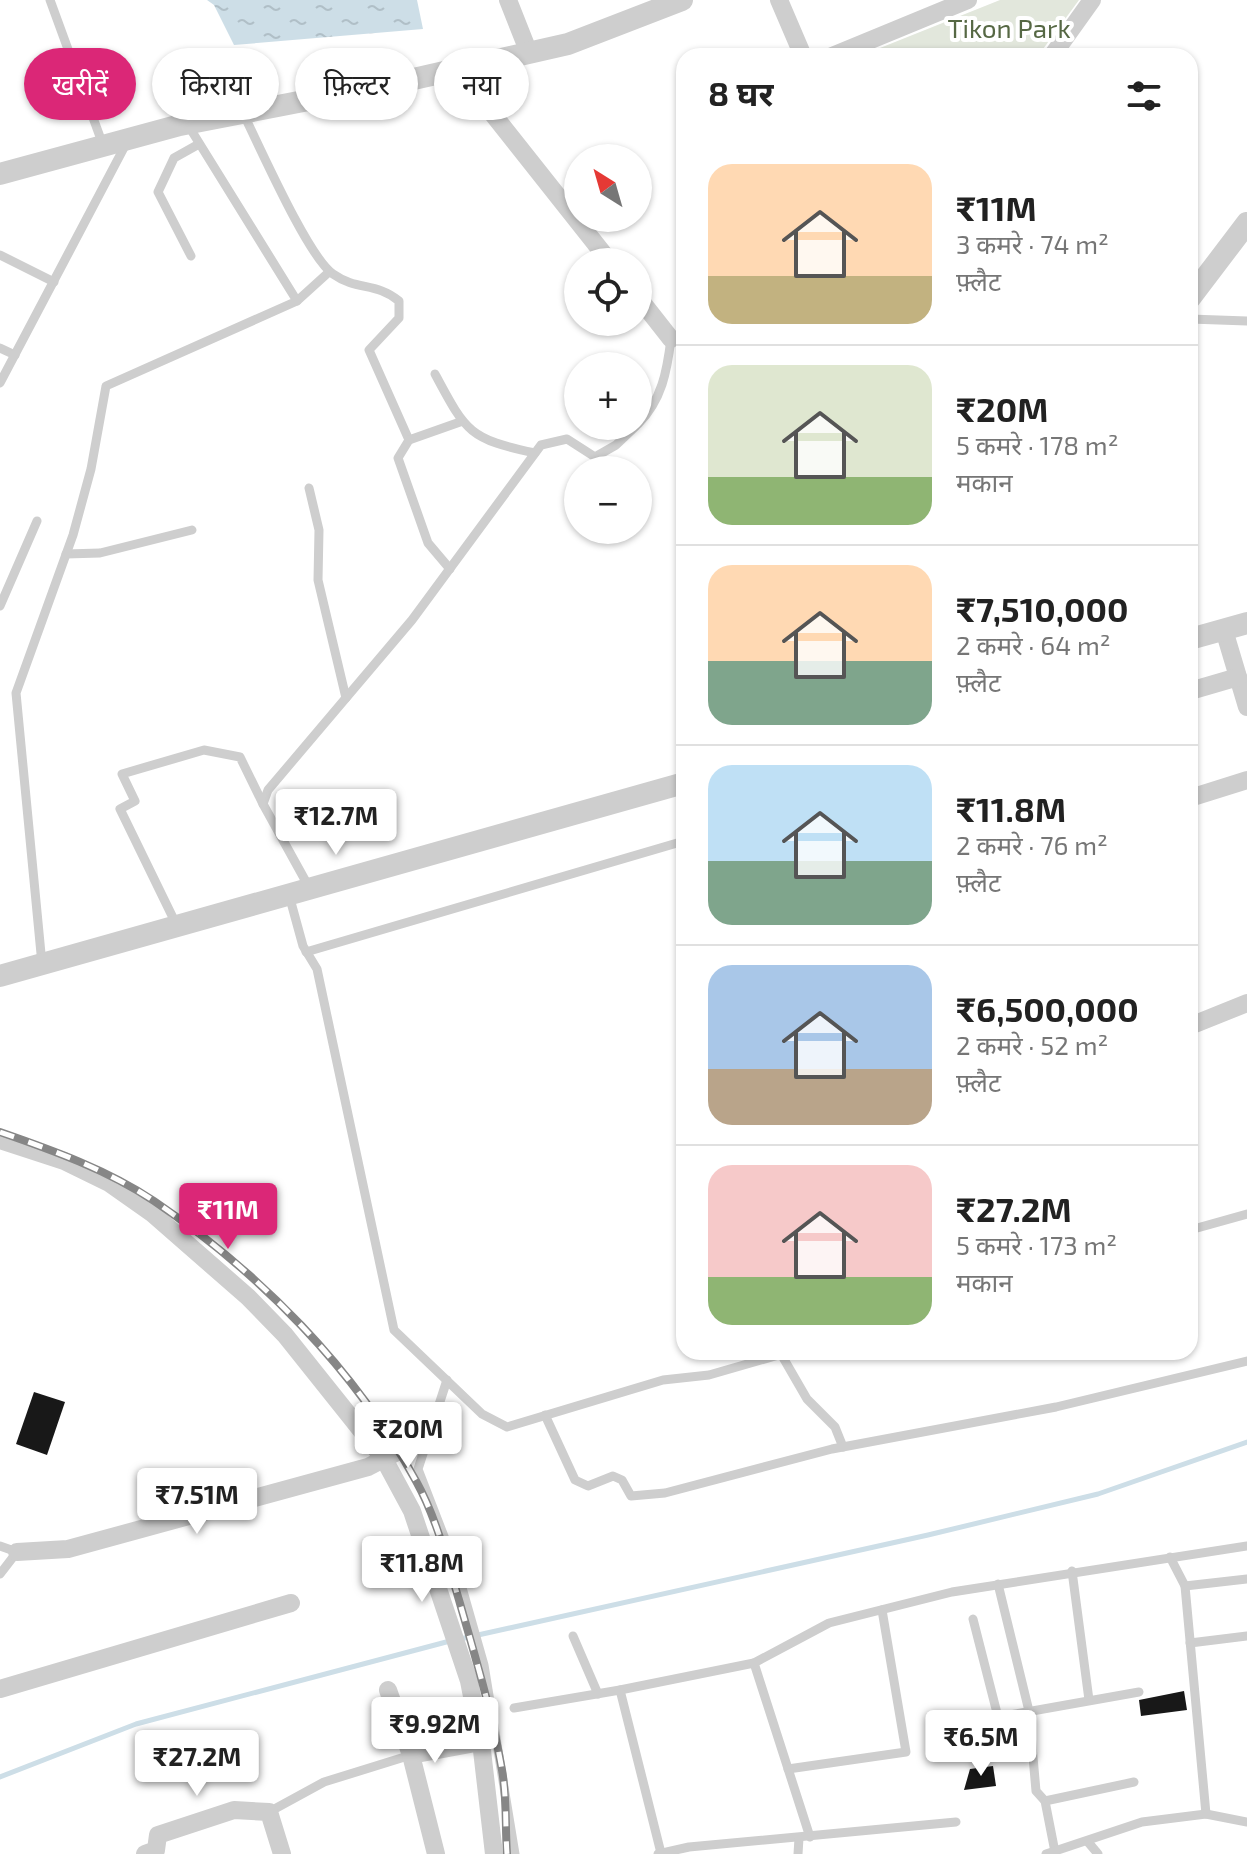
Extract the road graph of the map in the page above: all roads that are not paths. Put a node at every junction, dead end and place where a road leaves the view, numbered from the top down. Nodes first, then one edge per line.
1 (50, 0) edge
2 (508, 0) edge
3 (779, 0) edge
4 (968, 0) edge
5 (1092, 0) edge
6 (675, 1) edge
7 (527, 48) edge
8 (800, 48) edge
9 (851, 48) edge
10 (1058, 48) edge
11 (529, 53) edge
12 (434, 74) edge
13 (279, 105) edge
14 (202, 120) edge
15 (247, 120) edge
16 (497, 120) edge
17 (187, 123) junction
18 (129, 138) junction
19 (199, 144) junction
20 (103, 145) junction
21 (0, 174) edge
22 (1247, 223) edge
23 (599, 248) edge
24 (0, 255) edge
25 (191, 256) dead end
26 (329, 272) junction
27 (54, 282) junction
28 (1198, 287) edge
29 (297, 301) junction
30 (652, 315) edge
31 (1198, 319) edge
32 (1247, 321) edge
33 (671, 339) joint
34 (0, 348) edge
35 (15, 355) junction
36 (435, 374) dead end
37 (0, 383) edge
38 (652, 409) edge
39 (460, 422) junction
40 (409, 440) junction
41 (564, 440) edge
42 (569, 440) edge
43 (621, 440) edge
44 (535, 453) junction
45 (309, 488) dead end
46 (37, 521) dead end
47 (192, 530) dead end
48 (66, 554) junction
49 (450, 569) junction
50 (0, 606) edge
51 (1247, 623) edge
52 (1224, 630) junction
53 (1198, 637) edge
54 (1238, 677) junction
55 (1198, 689) edge
56 (346, 698) junction
57 (1247, 707) edge
58 (1247, 780) edge
59 (676, 785) edge
60 (1198, 795) edge
61 (263, 804) junction
62 (676, 843) edge
63 (299, 892) junction
64 (177, 926) junction
65 (306, 952) junction
66 (42, 964) junction
67 (0, 976) edge
68 (1247, 1003) edge
69 (1198, 1023) edge
70 (0, 1140) edge
71 (1247, 1214) edge
72 (1198, 1228) edge
73 (761, 1360) edge
74 (788, 1360) edge
75 (1247, 1361) edge
76 (447, 1380) junction
77 (545, 1415) junction
78 (428, 1436) junction
79 (843, 1447) junction
80 (384, 1459) junction
81 (1247, 1546) edge
82 (8, 1549) edge
83 (1170, 1557) junction
84 (1072, 1571) junction
85 (0, 1574) edge
86 (1247, 1579) edge
87 (998, 1584) junction
88 (1185, 1586) junction
89 (291, 1603) dead end
90 (882, 1610) junction
91 (973, 1619) dead end
92 (573, 1636) dead end
93 (1247, 1636) edge
94 (1190, 1643) junction
95 (754, 1663) junction
96 (0, 1689) edge
97 (388, 1690) dead end
98 (620, 1690) junction
99 (1139, 1692) dead end
100 (598, 1694) junction
101 (1089, 1700) junction
102 (514, 1708) dead end
103 (1029, 1711) junction
104 (481, 1742) junction
105 (411, 1755) junction
106 (788, 1769) junction
107 (1134, 1782) dead end
108 (1045, 1801) junction
109 (269, 1812) junction
110 (1206, 1814) junction
111 (956, 1822) dead end
112 (1247, 1822) edge
113 (810, 1837) junction
114 (799, 1838) junction
115 (1088, 1842) junction
116 (1051, 1853) edge
117 (145, 1854) edge
118 (282, 1854) edge
119 (436, 1854) edge
120 (492, 1854) edge
121 (515, 1854) edge
122 (660, 1854) edge
123 (798, 1854) edge
124 (1098, 1854) edge

1 - 20 lane
2 - 7 street
3 - 8 street
4 - 9 street
5 - 10 street
6 - 11 street
12 - 13 street
14 - 17 street
15 - 26 lane
16 - 23 street
17 - 18 street
17 - 19 lane
18 - 20 street
18 - 27 lane
19 - 25 lane
19 - 29 lane
20 - 21 street
22 - 28 street
24 - 27 lane
26 - 29 lane
26 - 40 lane
27 - 35 lane
29 - 48 lane
30 - 33 street
31 - 32 lane
33 - 38 lane
34 - 35 lane
35 - 37 lane
36 - 39 lane
39 - 40 lane
39 - 44 lane
40 - 49 lane
41 - 44 lane
42 - 43 lane
44 - 49 lane
45 - 56 lane
46 - 50 lane
47 - 48 lane
48 - 66 lane
49 - 56 lane
51 - 52 street
52 - 53 street
52 - 54 street
54 - 55 street
54 - 57 street
56 - 61 lane
58 - 60 street
59 - 63 street
61 - 63 lane
61 - 64 lane
62 - 65 lane
63 - 64 street
63 - 65 lane
64 - 66 street
65 - 76 lane
66 - 67 street
68 - 69 street
70 - 80 street
71 - 72 lane
73 - 77 lane
74 - 79 lane
75 - 79 lane
76 - 77 lane
76 - 78 lane
77 - 79 lane
78 - 80 street
78 - 121 lane
80 - 82 street
80 - 104 street
81 - 83 lane
82 - 85 lane
83 - 84 lane
83 - 88 lane
84 - 87 lane
84 - 101 lane
86 - 88 lane
87 - 90 lane
87 - 103 lane
88 - 94 lane
89 - 96 street
90 - 95 lane
90 - 106 lane
91 - 103 lane
92 - 100 lane
93 - 94 lane
94 - 110 lane
95 - 98 lane
95 - 106 lane
97 - 105 street
98 - 100 lane
98 - 122 lane
99 - 101 lane
100 - 102 lane
101 - 103 lane
103 - 108 lane
104 - 105 street
104 - 120 street
105 - 109 lane
105 - 119 street
106 - 113 lane
107 - 108 lane
108 - 116 lane
109 - 117 street
109 - 118 street
110 - 112 lane
110 - 115 lane
111 - 113 lane
113 - 114 lane
114 - 122 lane
114 - 123 lane
115 - 116 lane
115 - 124 lane

